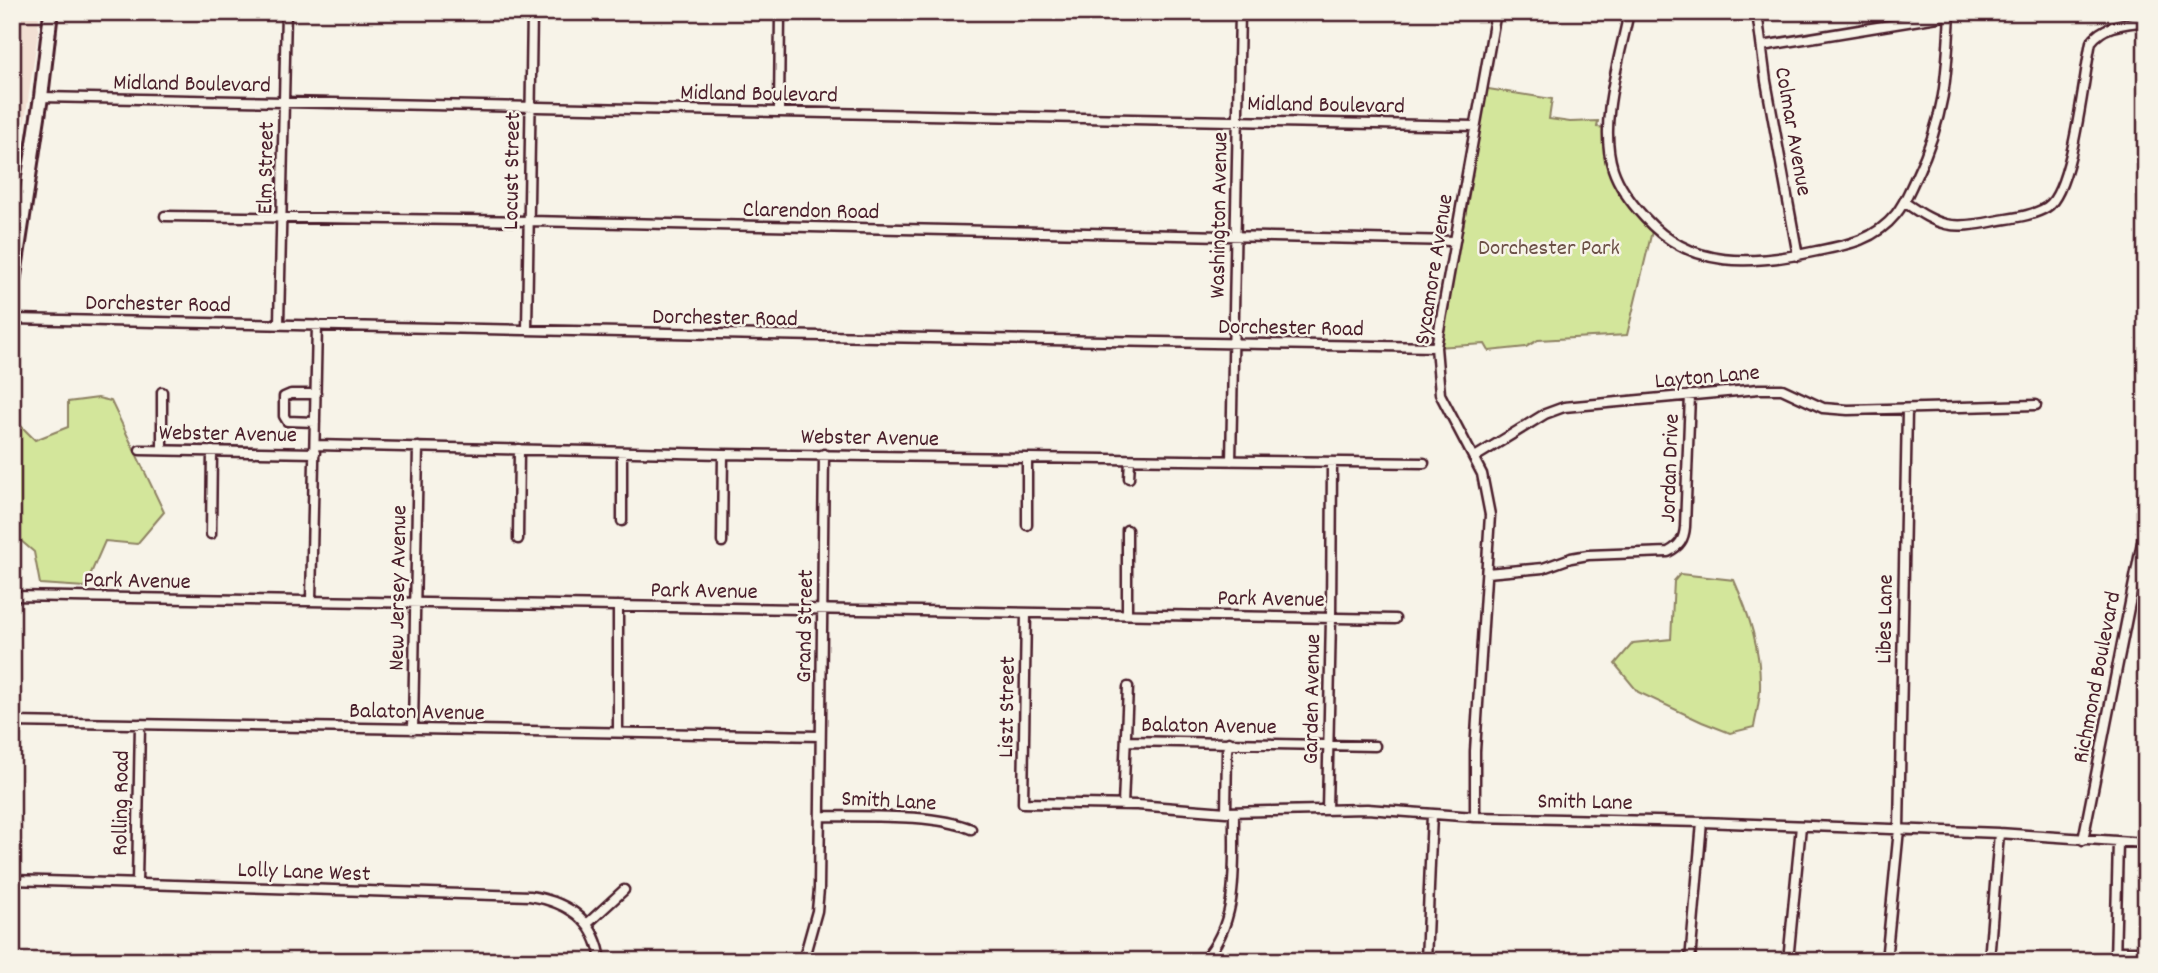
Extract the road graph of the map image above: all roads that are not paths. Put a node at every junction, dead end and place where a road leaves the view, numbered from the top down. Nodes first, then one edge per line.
1 (51, 12) edge
2 (286, 12) edge
3 (531, 12) edge
4 (780, 12) edge
5 (1240, 12) edge
6 (1496, 12) edge
7 (1629, 12) edge
8 (1757, 12) edge
9 (1950, 13) edge
10 (2146, 21) edge
11 (1762, 46) junction
12 (41, 97) junction
13 (284, 104) junction
14 (530, 108) junction
15 (779, 112) junction
16 (1238, 121) junction
17 (1475, 126) junction
18 (1904, 202) junction
19 (165, 216) dead end
20 (282, 217) junction
21 (529, 221) junction
22 (1235, 237) junction
23 (1455, 241) junction
24 (1798, 256) junction
25 (12, 289) edge
26 (12, 319) edge
27 (279, 323) junction
28 (317, 325) junction
29 (527, 330) junction
30 (1233, 345) junction
31 (1436, 347) junction
32 (162, 392) dead end
33 (316, 394) junction
34 (1690, 395) junction
35 (2036, 405) dead end
36 (1907, 410) junction
37 (315, 422) junction
38 (418, 447) junction
39 (315, 449) junction
40 (519, 449) junction
41 (140, 450) dead end
42 (162, 450) junction
43 (212, 451) junction
44 (622, 452) junction
45 (723, 454) junction
46 (824, 454) junction
47 (1475, 457) junction
48 (1027, 458) junction
49 (1130, 460) junction
50 (1231, 461) junction
51 (1424, 463) dead end
52 (1332, 464) junction
53 (1129, 478) dead end
54 (622, 521) dead end
55 (2146, 522) edge
56 (1027, 525) dead end
57 (1127, 530) dead end
58 (211, 534) dead end
59 (518, 539) dead end
60 (722, 542) dead end
61 (1487, 573) junction
62 (12, 596) edge
63 (311, 600) junction
64 (415, 601) junction
65 (618, 606) junction
66 (823, 610) junction
67 (1026, 613) junction
68 (1127, 614) junction
69 (1331, 617) junction
70 (1395, 619) dead end
71 (1128, 687) dead end
72 (12, 722) edge
73 (139, 724) junction
74 (413, 730) junction
75 (618, 732) junction
76 (820, 736) junction
77 (1126, 741) junction
78 (1229, 742) junction
79 (1328, 746) junction
80 (1375, 746) dead end
81 (820, 798) joint
82 (1023, 803) joint
83 (1123, 805) junction
84 (1326, 810) junction
85 (1230, 812) junction
86 (1432, 814) junction
87 (820, 816) junction
88 (1475, 817) junction
89 (1702, 822) junction
90 (1801, 826) junction
91 (971, 829) dead end
92 (1899, 829) junction
93 (1999, 833) junction
94 (2083, 840) junction
95 (2118, 842) junction
96 (2146, 843) edge
97 (12, 880) edge
98 (137, 883) junction
99 (624, 890) dead end
100 (587, 924) junction
101 (2115, 951) junction
102 (2146, 951) edge
103 (601, 961) edge
104 (803, 961) edge
105 (1203, 961) edge
106 (1426, 961) edge
107 (1690, 961) edge
108 (1787, 961) edge
109 (1886, 961) edge
110 (1989, 961) edge
111 (2115, 961) edge

1 - 12 street
2 - 13 street, Elm Street
3 - 14 street, Locust Street
4 - 15 street
5 - 16 street, Washington Avenue
6 - 17 street, Sycamore Avenue
7 - 24 street
8 - 11 street, Colmar Avenue
9 - 11 street
9 - 18 street
10 - 18 street
11 - 24 street, Colmar Avenue
12 - 13 street, Midland Boulevard
12 - 25 street
13 - 14 street, Midland Boulevard
13 - 20 street, Elm Street
14 - 15 street, Midland Boulevard
14 - 21 street, Locust Street
15 - 16 street, Midland Boulevard
16 - 17 street, Midland Boulevard
16 - 22 street, Washington Avenue
17 - 23 street, Sycamore Avenue
18 - 24 street
19 - 20 street, Clarendon Road
20 - 21 street, Clarendon Road
20 - 27 street, Elm Street
21 - 22 street, Clarendon Road
21 - 29 street, Locust Street
22 - 23 street, Clarendon Road
22 - 30 street, Washington Avenue
23 - 31 street, Sycamore Avenue
26 - 27 street, Dorchester Road
27 - 28 street, Dorchester Road
28 - 29 street, Dorchester Road
28 - 33 street
29 - 30 street, Dorchester Road
30 - 31 street, Dorchester Road
30 - 50 street, Washington Avenue
31 - 47 street, Sycamore Avenue
32 - 42 street
33 - 37 street
33 - 37 street
34 - 36 street, Layton Lane
34 - 47 street, Layton Lane
34 - 61 street, Jordan Drive
35 - 36 street, Layton Lane
36 - 92 street, Libes Lane
37 - 39 street
38 - 39 street, Webster Avenue
38 - 40 street, Webster Avenue
38 - 64 street, New Jersey Avenue
39 - 43 street, Webster Avenue
39 - 63 street
40 - 44 street, Webster Avenue
40 - 59 street
41 - 42 street, Webster Avenue
42 - 43 street, Webster Avenue
43 - 58 street
44 - 45 street, Webster Avenue
44 - 54 street
45 - 46 street, Webster Avenue
45 - 60 street
46 - 48 street, Webster Avenue
46 - 66 street, Grand Street
47 - 61 street, Sycamore Avenue
48 - 49 street, Webster Avenue
48 - 56 street
49 - 50 street, Webster Avenue
49 - 53 street
50 - 52 street, Webster Avenue
51 - 52 street, Webster Avenue
52 - 69 street, Garden Avenue
55 - 94 street, Richmond Boulevard
57 - 68 street
61 - 88 street, Sycamore Avenue
62 - 63 street, Park Avenue
63 - 64 street, Park Avenue
64 - 65 street, Park Avenue
64 - 74 street, New Jersey Avenue
65 - 66 street, Park Avenue
65 - 75 street
66 - 67 street, Park Avenue
66 - 76 street, Grand Street
67 - 68 street, Park Avenue
67 - 82 street, Liszt Street
68 - 69 street, Park Avenue
69 - 70 street, Park Avenue
69 - 79 street, Garden Avenue
71 - 77 street
72 - 73 street, Balaton Avenue
73 - 74 street, Balaton Avenue
73 - 98 street, Rolling Road
74 - 75 street, Balaton Avenue
75 - 76 street, Balaton Avenue
76 - 81 street, Grand Street
77 - 78 street, Balaton Avenue
77 - 83 street
78 - 79 street, Balaton Avenue
78 - 85 street
79 - 80 street, Balaton Avenue
79 - 84 street, Garden Avenue
81 - 87 street, Smith Lane
82 - 83 street, Smith Lane
83 - 85 street, Smith Lane
84 - 85 street, Smith Lane
84 - 86 street, Smith Lane
85 - 105 street
86 - 88 street, Smith Lane
86 - 106 street
87 - 91 street, Smith Lane
87 - 104 street
88 - 89 street, Smith Lane
89 - 90 street, Smith Lane
89 - 107 street
90 - 92 street, Smith Lane
90 - 108 street
92 - 93 street, Smith Lane
92 - 109 street, Libes Lane
93 - 94 street, Smith Lane
93 - 110 street
94 - 95 street, Smith Lane
95 - 96 street, Smith Lane
95 - 101 street
97 - 98 street, Lolly Lane West
98 - 100 street, Lolly Lane West
99 - 100 street
100 - 103 street
101 - 102 street
101 - 111 street

